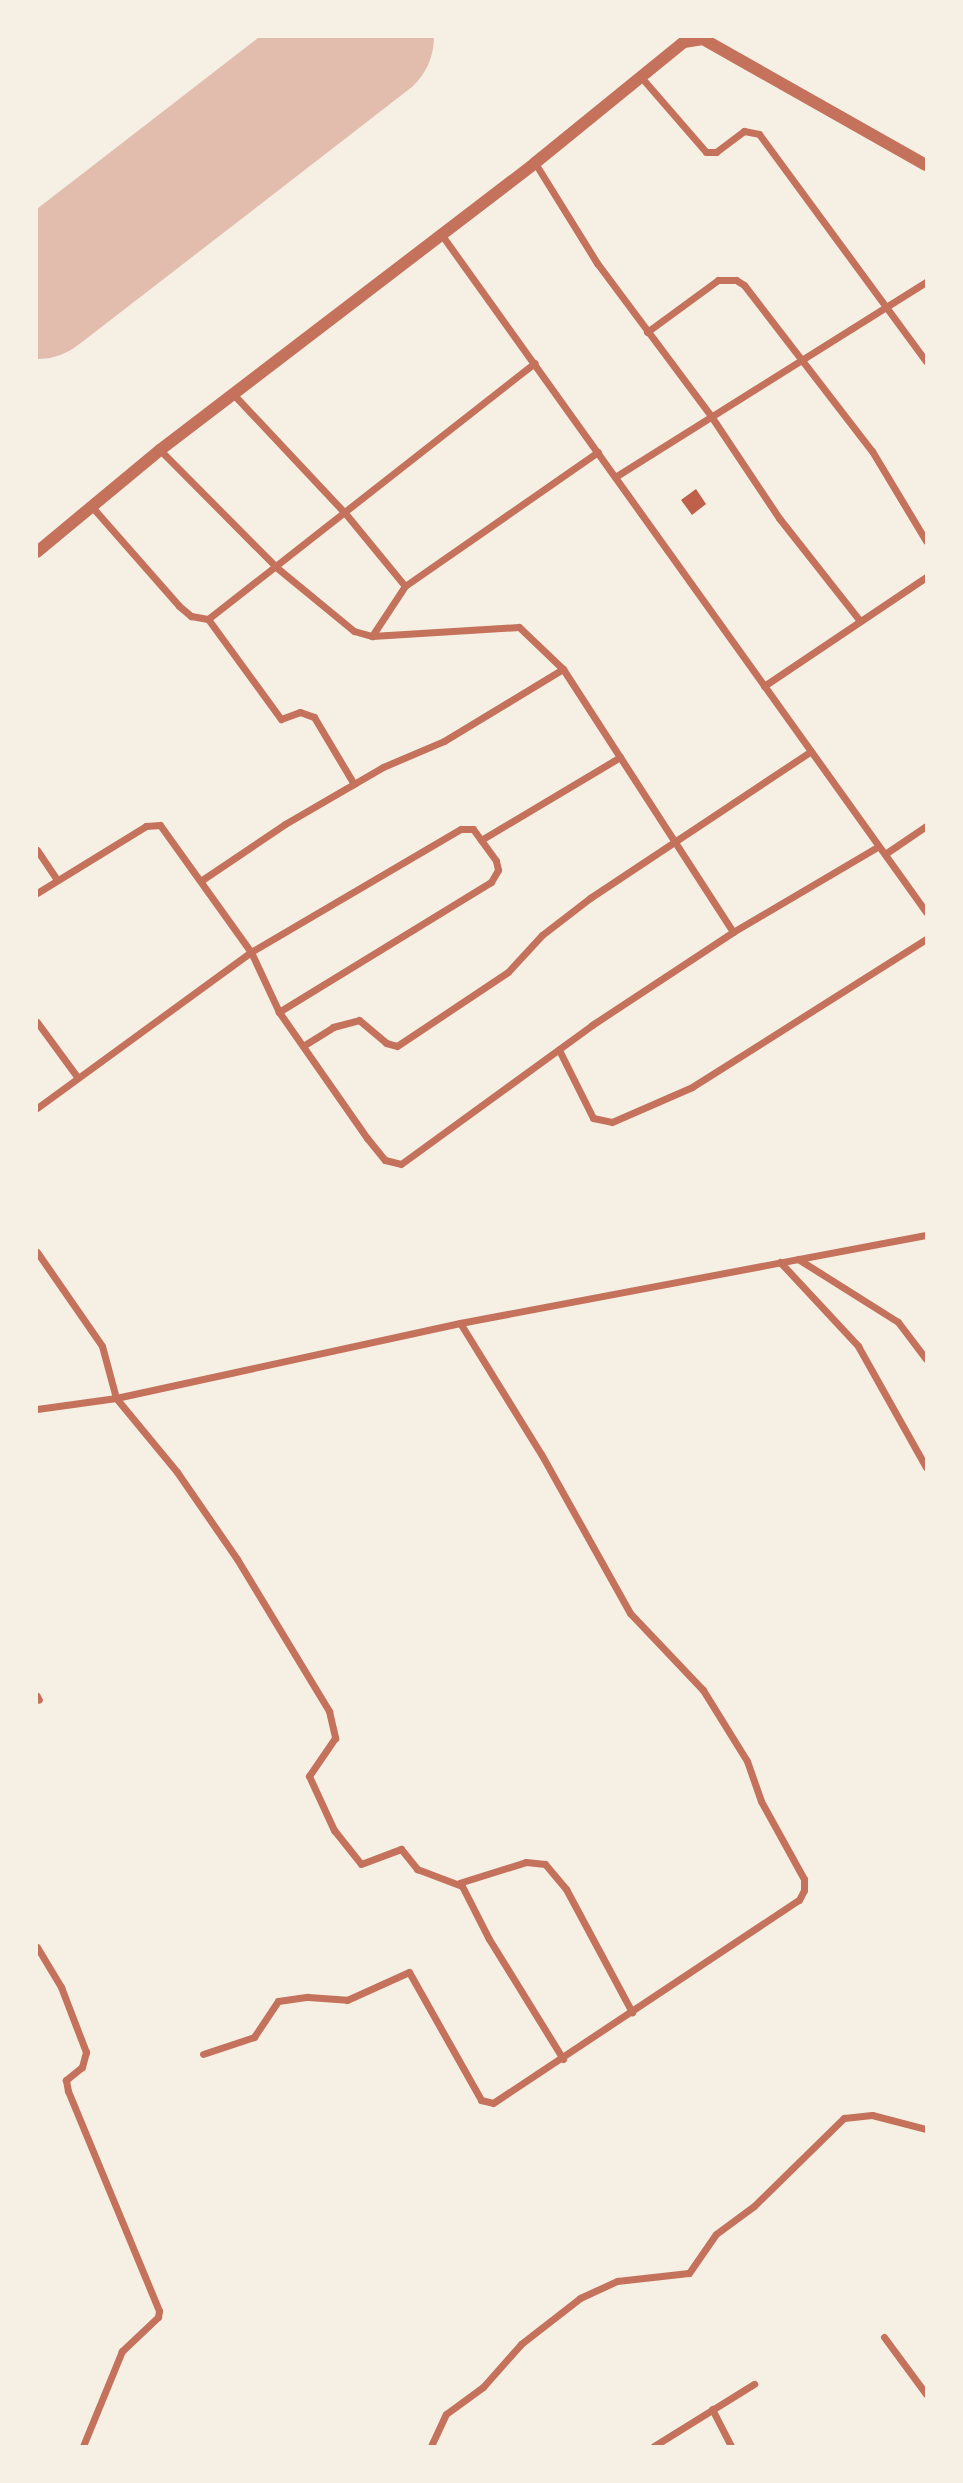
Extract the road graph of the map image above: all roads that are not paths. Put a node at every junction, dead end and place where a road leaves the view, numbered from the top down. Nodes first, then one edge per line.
1 (641, 77) junction
2 (535, 163) junction
3 (926, 165) edge
4 (441, 233) junction
5 (926, 282) edge
6 (890, 306) junction
7 (647, 332) junction
8 (800, 358) junction
9 (926, 361) edge
10 (534, 363) junction
11 (235, 396) junction
12 (711, 416) junction
13 (160, 450) junction
14 (598, 452) junction
15 (615, 477) junction
16 (93, 508) junction
17 (345, 513) junction
18 (926, 541) edge
19 (37, 552) edge
20 (276, 567) junction
21 (926, 577) edge
22 (405, 586) junction
23 (208, 618) junction
24 (860, 621) junction
25 (372, 636) junction
26 (563, 669) junction
27 (764, 686) junction
28 (811, 751) junction
29 (621, 757) junction
30 (354, 784) junction
31 (926, 826) edge
32 (481, 840) junction
33 (677, 842) junction
34 (879, 846) junction
35 (37, 850) edge
36 (885, 854) junction
37 (56, 878) junction
38 (202, 880) junction
39 (37, 893) edge
40 (926, 912) edge
41 (733, 932) junction
42 (926, 939) edge
43 (251, 952) junction
44 (279, 1012) junction
45 (37, 1022) edge
46 (303, 1046) junction
47 (559, 1050) junction
48 (78, 1078) junction
49 (37, 1108) edge
50 (926, 1235) edge
51 (37, 1252) edge
52 (797, 1259) junction
53 (780, 1262) junction
54 (460, 1323) junction
55 (926, 1359) edge
56 (116, 1398) junction
57 (37, 1409) edge
58 (926, 1467) edge
59 (459, 1884) junction
60 (37, 1947) edge
61 (632, 2012) junction
62 (203, 2054) dead end
63 (563, 2059) junction
64 (926, 2129) edge
65 (884, 2337) dead end
66 (754, 2384) dead end
67 (926, 2393) edge
68 (712, 2409) junction
69 (83, 2446) edge
70 (431, 2446) edge
71 (654, 2446) edge
72 (731, 2446) edge

1 - 2 street
1 - 3 street
1 - 6 street
2 - 4 street
2 - 7 street
4 - 10 street
4 - 11 street
5 - 6 street
6 - 8 street
6 - 9 street
7 - 8 street
7 - 12 street
8 - 12 street
8 - 18 street
10 - 14 street
10 - 17 street
11 - 13 street
11 - 17 street
12 - 15 street
12 - 24 street
13 - 16 street
13 - 20 street
14 - 15 street
14 - 22 street
15 - 27 street
16 - 19 street
16 - 23 street
17 - 20 street
17 - 22 street
20 - 23 street
20 - 25 street
21 - 24 street
22 - 25 street
23 - 30 street
24 - 27 street
25 - 26 street
26 - 29 street
26 - 30 street
27 - 28 street
28 - 33 street
28 - 34 street
29 - 32 street
29 - 33 street
30 - 38 street
31 - 36 street
32 - 43 street
32 - 44 street
33 - 41 street
33 - 46 street
34 - 36 street
34 - 41 street
35 - 37 street
36 - 40 street
37 - 38 street
37 - 39 street
38 - 43 street
41 - 47 street
42 - 47 street
43 - 44 street
43 - 48 street
44 - 46 street
45 - 48 street
46 - 47 street
48 - 49 street
50 - 52 street
51 - 56 street
52 - 53 street
52 - 55 street
53 - 54 street
53 - 58 street
54 - 56 street
54 - 61 street
56 - 57 street
56 - 59 street
59 - 61 street
59 - 63 street
60 - 69 street
61 - 63 street
62 - 63 street
64 - 70 street
65 - 67 street
66 - 68 street
68 - 71 street
68 - 72 street

